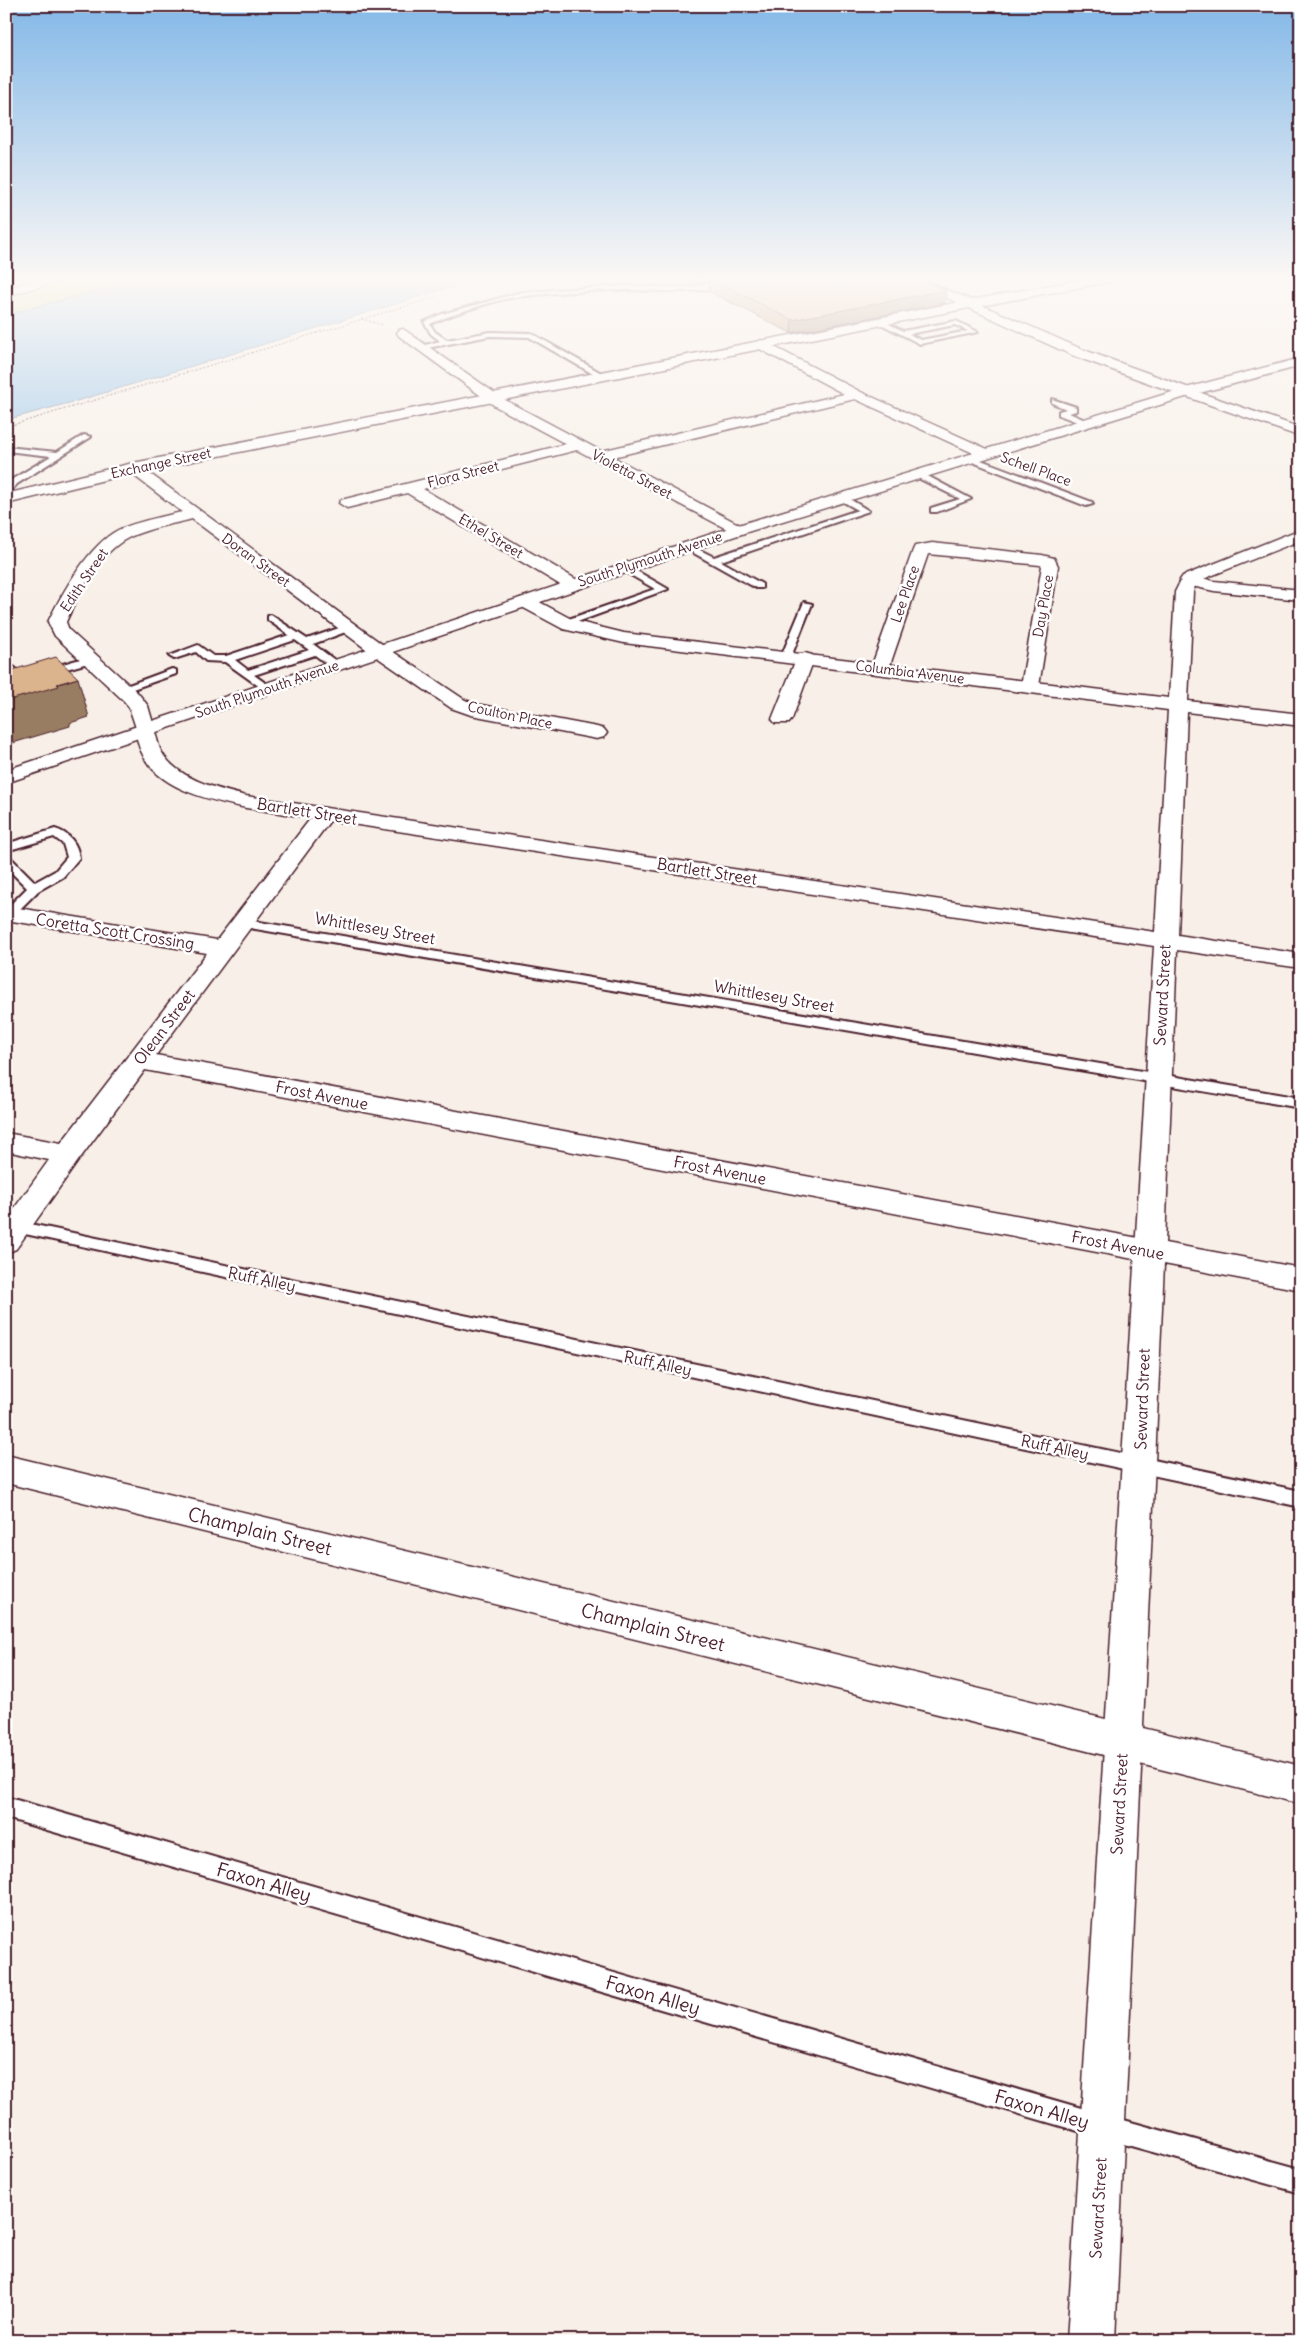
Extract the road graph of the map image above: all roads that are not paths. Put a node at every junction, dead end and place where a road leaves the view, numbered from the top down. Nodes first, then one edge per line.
1 (477, 387) edge
2 (545, 387) edge
3 (840, 387) edge
4 (1172, 387) edge
5 (1208, 387) edge
6 (1187, 392) junction
7 (856, 395) junction
8 (491, 397) junction
9 (1055, 401) dead end
10 (1088, 423) junction
11 (1301, 433) edge
12 (87, 437) dead end
13 (579, 445) junction
14 (6, 449) edge
15 (56, 454) junction
16 (600, 456) junction
17 (980, 457) junction
18 (132, 468) junction
19 (918, 475) junction
20 (409, 487) junction
21 (843, 498) junction
22 (8, 499) edge
23 (347, 502) dead end
24 (1090, 504) dead end
25 (934, 510) dead end
26 (192, 514) junction
27 (738, 530) junction
28 (1301, 534) edge
29 (687, 547) junction
30 (982, 554) joint
31 (713, 560) junction
32 (625, 568) junction
33 (1189, 580) junction
34 (573, 585) junction
35 (759, 586) dead end
36 (1301, 595) edge
37 (526, 602) junction
38 (807, 604) dead end
39 (271, 618) dead end
40 (566, 623) junction
41 (348, 628) junction
42 (296, 636) junction
43 (305, 643) junction
44 (316, 651) junction
45 (380, 651) junction
46 (174, 656) dead end
47 (786, 657) junction
48 (91, 659) junction
49 (227, 659) junction
50 (805, 659) junction
51 (6, 664) edge
52 (336, 666) junction
53 (880, 668) junction
54 (172, 672) dead end
55 (246, 674) junction
56 (21, 678) junction
57 (6, 683) edge
58 (1030, 686) junction
59 (123, 689) junction
60 (267, 689) junction
61 (1178, 705) junction
62 (782, 718) dead end
63 (1301, 720) edge
64 (145, 730) junction
65 (597, 733) dead end
66 (6, 777) edge
67 (324, 814) junction
68 (6, 848) edge
69 (6, 860) edge
70 (34, 888) junction
71 (7, 913) edge
72 (242, 923) junction
73 (1165, 940) junction
74 (223, 948) junction
75 (1301, 961) edge
76 (139, 1060) junction
77 (1158, 1079) junction
78 (1301, 1103) edge
79 (6, 1142) edge
80 (68, 1154) junction
81 (11, 1235) edge
82 (1149, 1251) junction
83 (1301, 1279) edge
84 (1140, 1465) junction
85 (6, 1469) edge
86 (1301, 1499) edge
87 (1123, 1742) junction
88 (1301, 1785) edge
89 (6, 1806) edge
90 (1102, 2126) junction
91 (1301, 2182) edge
92 (1091, 2341) edge

1 - 8 street, Violetta Street
2 - 8 street, Exchange Street
3 - 7 street
4 - 6 street
5 - 6 street, South Plymouth Avenue
6 - 10 street, South Plymouth Avenue
6 - 11 street
7 - 16 street
7 - 17 street
8 - 13 street, Violetta Street
8 - 18 street, Exchange Street
9 - 10 lane
10 - 17 street, South Plymouth Avenue
12 - 15 lane
13 - 16 street, Violetta Street
13 - 20 street, Flora Street
14 - 15 lane
15 - 22 lane
16 - 27 street, Violetta Street
17 - 19 street, South Plymouth Avenue
17 - 24 lane, Schell Place
18 - 22 street, Exchange Street
18 - 26 street, Doran Street
19 - 21 street, South Plymouth Avenue
19 - 25 lane
20 - 23 street, Flora Street
20 - 34 street, Ethel Street
21 - 27 street, South Plymouth Avenue
21 - 31 lane
26 - 41 street, Doran Street
26 - 48 street, Edith Street
27 - 29 street, South Plymouth Avenue
28 - 33 street
29 - 31 lane
29 - 32 street, South Plymouth Avenue
30 - 53 street, Lee Place
30 - 58 street, Day Place
31 - 35 lane
32 - 34 street, South Plymouth Avenue
32 - 40 lane
33 - 36 street
33 - 61 street, Seward Street
34 - 37 street, South Plymouth Avenue
37 - 40 street, Columbia Avenue
37 - 45 street, South Plymouth Avenue
38 - 47 lane
39 - 42 lane
40 - 47 street, Columbia Avenue
41 - 43 lane
41 - 45 street, Doran Street
42 - 43 lane
42 - 49 lane
43 - 44 lane
44 - 52 lane
44 - 55 lane
45 - 52 street, South Plymouth Avenue
45 - 65 street, Coulton Place
46 - 49 lane
47 - 50 street, Columbia Avenue
48 - 56 lane
48 - 59 street, Edith Street
49 - 55 lane
50 - 53 street, Columbia Avenue
50 - 62 street
51 - 56 lane
52 - 60 street, South Plymouth Avenue
53 - 58 street, Columbia Avenue
54 - 59 lane
55 - 60 lane
56 - 57 lane
58 - 61 street, Columbia Avenue
59 - 64 street, Edith Street
60 - 64 street, South Plymouth Avenue
61 - 63 street, Columbia Avenue
61 - 73 street, Seward Street
64 - 66 street, South Plymouth Avenue
64 - 67 street, Bartlett Street
67 - 72 street, Olean Street
67 - 73 street, Bartlett Street
68 - 70 lane
69 - 70 lane
70 - 71 lane
71 - 74 street, Coretta Scott Crossing
72 - 74 street, Olean Street
72 - 77 lane, Whittlesey Street
73 - 75 street, Bartlett Street
73 - 77 street, Seward Street
74 - 76 street, Olean Street
76 - 80 street, Olean Street
76 - 82 street, Frost Avenue
77 - 78 lane, Whittlesey Street
77 - 82 street, Seward Street
79 - 80 street
80 - 81 street, Olean Street
81 - 84 lane, Ruff Alley
82 - 83 street, Frost Avenue
82 - 84 street, Seward Street
84 - 86 lane, Ruff Alley
84 - 87 street, Seward Street
85 - 87 street, Champlain Street
87 - 88 street, Champlain Street
87 - 90 street, Seward Street
89 - 90 lane, Faxon Alley
90 - 91 lane, Faxon Alley
90 - 92 street, Seward Street

